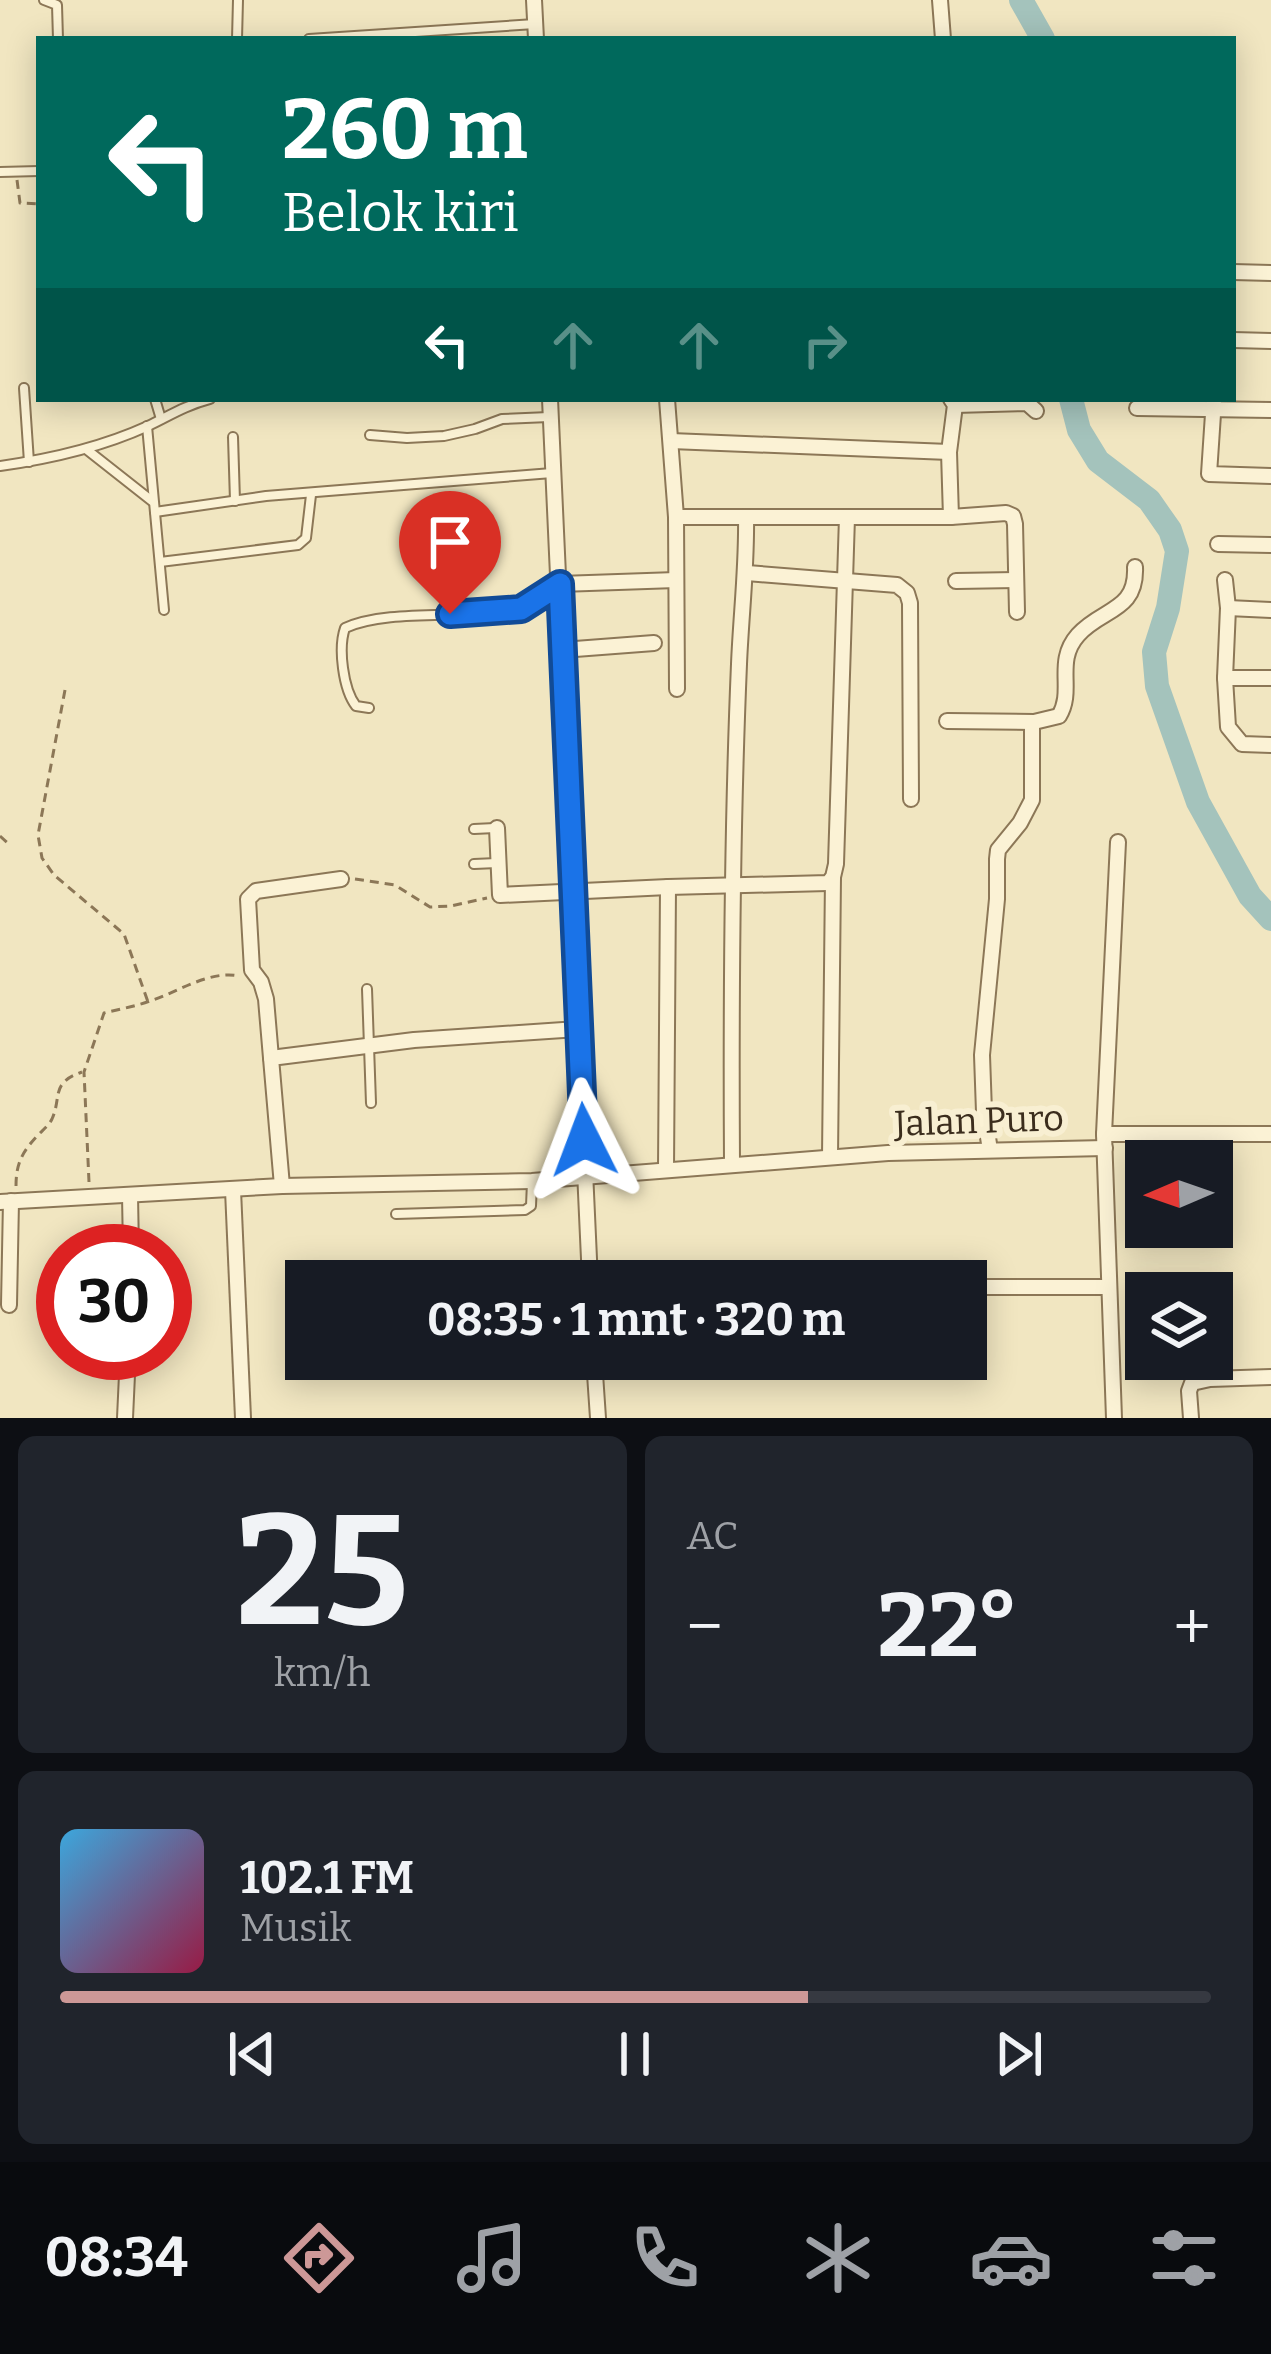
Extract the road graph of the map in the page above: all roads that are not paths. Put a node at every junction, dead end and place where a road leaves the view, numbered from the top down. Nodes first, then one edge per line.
1 (44, 0) edge
2 (238, 0) edge
3 (534, 0) edge
4 (940, 0) edge
5 (536, 32) edge
6 (58, 36) edge
7 (237, 36) edge
8 (406, 36) edge
9 (943, 36) edge
10 (36, 171) edge
11 (0, 172) edge
12 (1236, 272) edge
13 (1271, 273) edge
14 (1236, 340) edge
15 (1271, 340) edge
16 (24, 388) dead end
17 (156, 402) edge
18 (198, 402) edge
19 (550, 402) edge
20 (667, 402) edge
21 (953, 402) edge
22 (1012, 402) edge
23 (1214, 404) edge
24 (1137, 408) dead end
25 (1271, 410) edge
26 (1036, 411) dead end
27 (550, 417) junction
28 (161, 419) junction
29 (146, 427) junction
30 (370, 435) dead end
31 (233, 436) dead end
32 (671, 441) junction
33 (85, 448) junction
34 (949, 452) junction
35 (29, 462) junction
36 (0, 466) edge
37 (554, 473) junction
38 (1271, 476) edge
39 (311, 495) junction
40 (235, 500) junction
41 (153, 506) junction
42 (676, 517) junction
43 (746, 517) junction
44 (847, 517) junction
45 (951, 517) junction
46 (1218, 544) dead end
47 (1271, 545) edge
48 (160, 562) junction
49 (1135, 567) dead end
50 (747, 573) junction
51 (676, 580) junction
52 (1016, 580) junction
53 (1226, 580) dead end
54 (844, 581) junction
55 (956, 581) dead end
56 (560, 584) junction
57 (1228, 608) junction
58 (164, 610) dead end
59 (1271, 610) edge
60 (1017, 612) dead end
61 (654, 643) dead end
62 (562, 650) junction
63 (1225, 677) junction
64 (1271, 678) edge
65 (677, 689) dead end
66 (369, 708) dead end
67 (947, 721) dead end
68 (1034, 722) junction
69 (1271, 746) edge
70 (911, 799) dead end
71 (497, 828) joint
72 (474, 829) dead end
73 (1118, 842) dead end
74 (498, 862) junction
75 (474, 864) dead end
76 (833, 877) junction
77 (341, 879) road end
78 (668, 886) junction
79 (735, 886) junction
80 (571, 890) junction
81 (367, 989) dead end
82 (578, 1029) junction
83 (368, 1045) junction
84 (271, 1058) junction
85 (370, 1103) dead end
86 (1271, 1134) edge
87 (1105, 1141) junction
88 (990, 1150) junction
89 (830, 1157) junction
90 (732, 1163) junction
91 (666, 1170) junction
92 (586, 1178) junction
93 (532, 1181) junction
94 (282, 1186) junction
95 (232, 1190) junction
96 (130, 1195) junction
97 (9, 1201) edge
98 (396, 1214) dead end
99 (131, 1224) edge
100 (589, 1260) edge
101 (1108, 1287) junction
102 (987, 1288) edge
103 (9, 1305) dead end
104 (1271, 1364) edge
105 (1271, 1377) edge
106 (127, 1380) edge
107 (596, 1380) edge
108 (125, 1418) edge
109 (244, 1418) edge
110 (598, 1418) edge
111 (1114, 1418) edge
112 (1191, 1418) edge

1 - 6 lane
2 - 7 lane
3 - 5 street
4 - 9 street
5 - 8 lane
10 - 11 lane
12 - 13 street
14 - 15 street
16 - 35 lane
17 - 28 lane
18 - 28 lane
19 - 27 street
20 - 32 street
21 - 34 street
22 - 26 street
23 - 24 street
23 - 25 street
23 - 38 street
27 - 30 lane
27 - 37 street
28 - 29 lane
29 - 33 lane
29 - 41 lane
31 - 40 lane
32 - 34 street
32 - 42 street
33 - 35 lane
33 - 41 lane
34 - 45 street
35 - 36 lane
37 - 39 lane
37 - 56 street
39 - 40 lane
39 - 48 lane
40 - 41 lane
41 - 48 lane
42 - 43 street
42 - 51 street
43 - 44 street
43 - 50 street
44 - 45 street
44 - 54 street
45 - 52 street
46 - 47 street
48 - 58 lane
49 - 68 street
50 - 54 street
50 - 79 street
51 - 56 street
51 - 65 street
52 - 55 street
52 - 60 street
53 - 57 street
54 - 70 street
54 - 76 street
56 - 62 street
56 - 66 lane
57 - 59 street
57 - 63 street
61 - 62 street
62 - 80 street
63 - 64 street
63 - 69 street
67 - 68 street
68 - 88 street
71 - 72 lane
71 - 74 street
73 - 87 street
74 - 75 lane
74 - 80 street
76 - 79 street
76 - 89 street
77 - 84 street
78 - 79 street
78 - 80 street
78 - 91 street
79 - 90 street
80 - 82 street
81 - 83 lane
82 - 83 street
82 - 92 street
83 - 84 street
83 - 85 lane
84 - 94 street
86 - 87 street
87 - 88 street, Jalan Puro
87 - 101 street, Jalan Puro
88 - 89 street, Jalan Puro
89 - 90 street, Jalan Puro
90 - 91 street, Jalan Puro
91 - 92 street, Jalan Puro
92 - 93 street, Jalan Puro
92 - 100 street
93 - 94 street, Jalan Puro
93 - 98 lane
94 - 95 street, Jalan Puro
95 - 96 street, Jalan Puro
95 - 109 street
96 - 97 street, Jalan Puro
96 - 99 street
97 - 103 street
101 - 102 street
101 - 111 street, Jalan Puro
104 - 105 street
105 - 112 street
106 - 108 street
107 - 110 street

